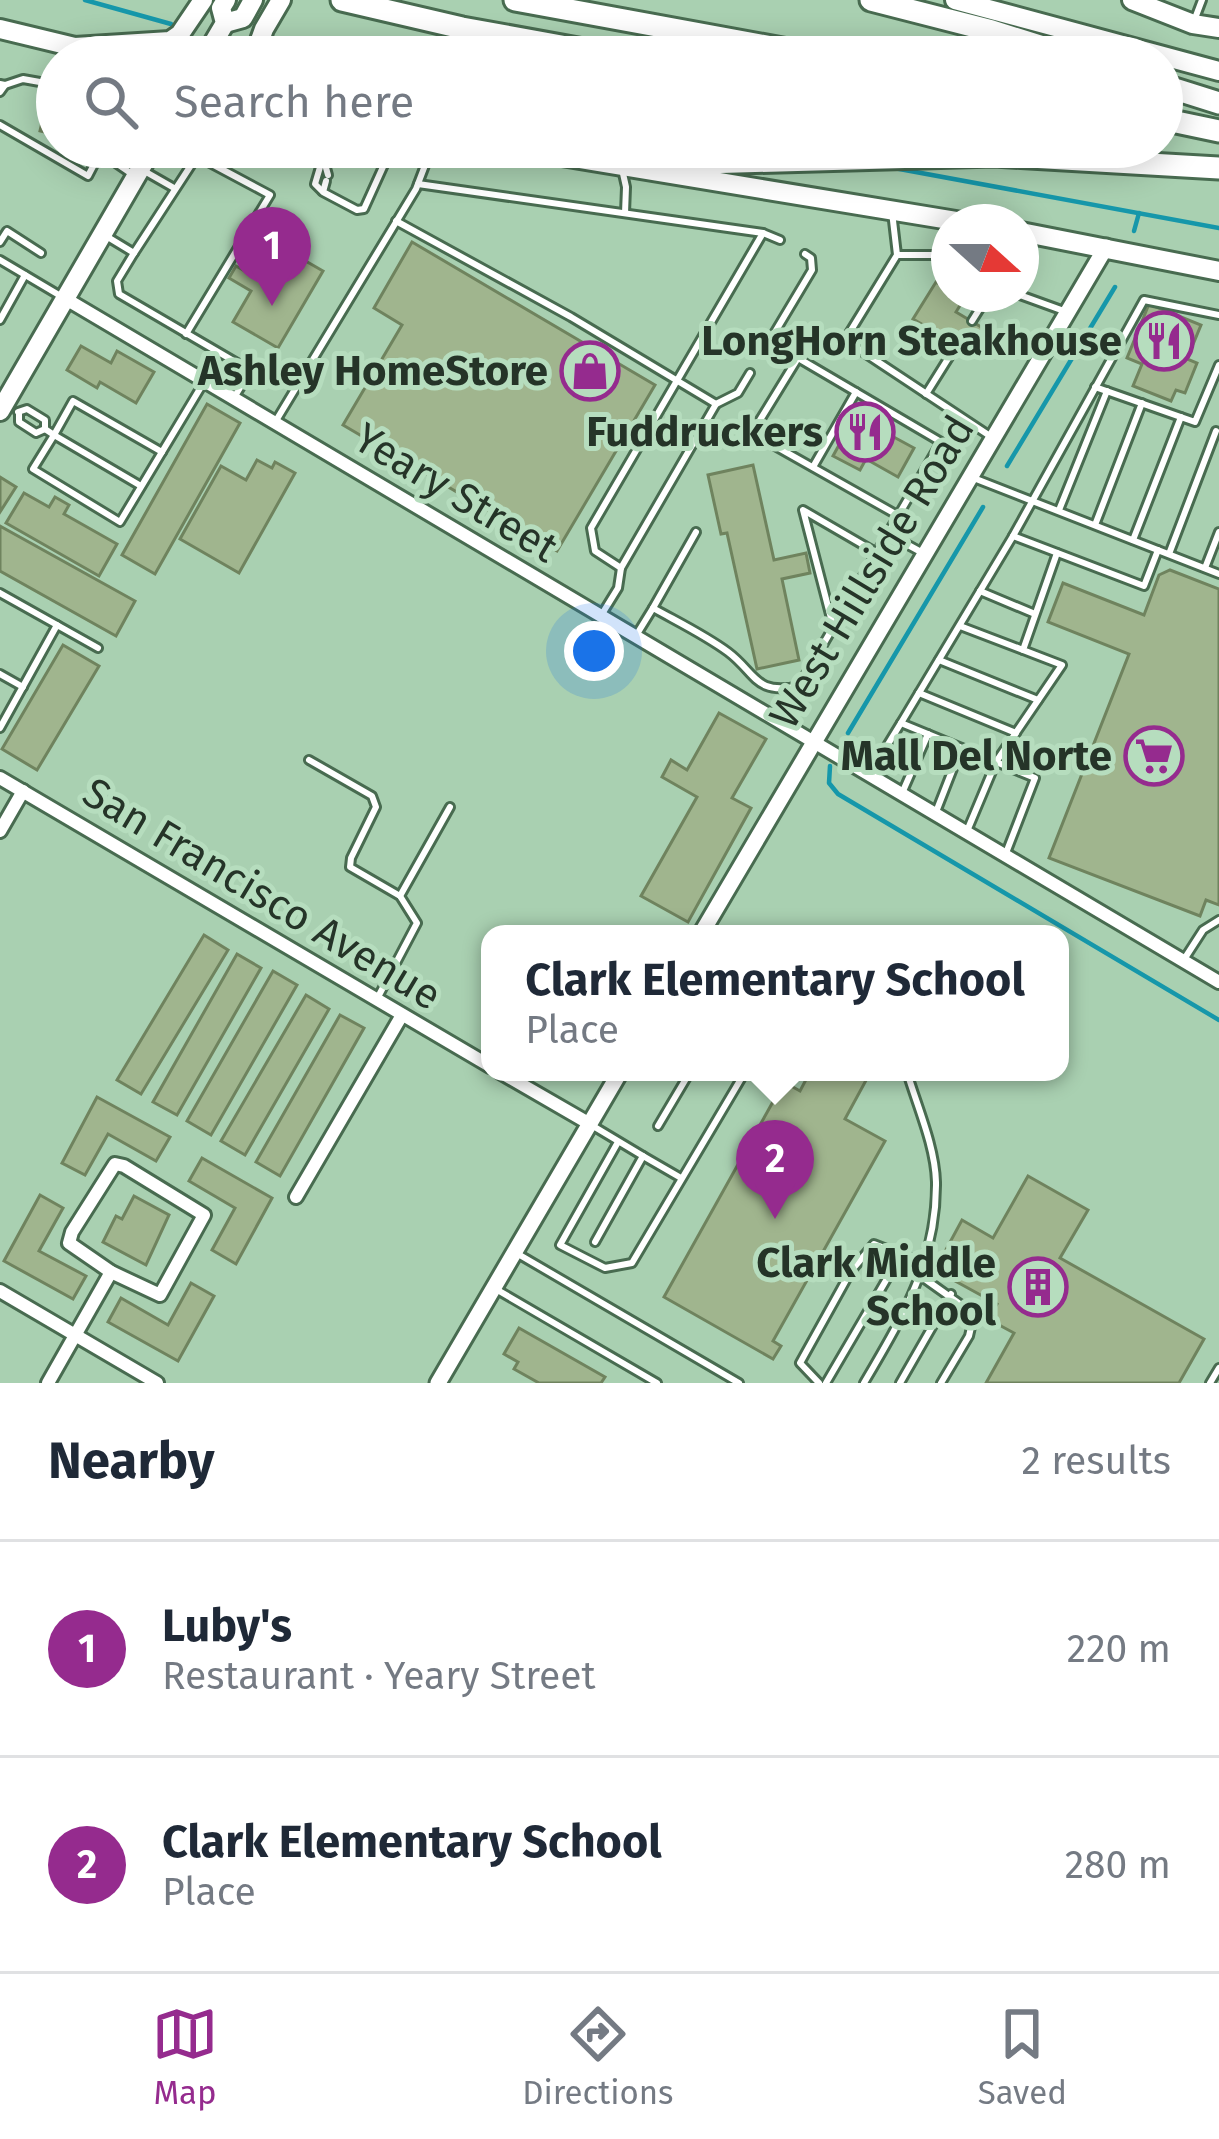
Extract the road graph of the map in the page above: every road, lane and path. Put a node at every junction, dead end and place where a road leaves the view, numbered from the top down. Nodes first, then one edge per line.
1 (203, 0) edge
2 (226, 0) edge
3 (254, 0) edge
4 (281, 0) edge
5 (342, 0) edge
6 (515, 0) edge
7 (871, 0) edge
8 (955, 0) edge
9 (1132, 0) edge
10 (1202, 0) edge
11 (225, 23) junction
12 (1193, 24) junction
13 (0, 28) edge
14 (1219, 28) edge
15 (177, 36) edge
16 (217, 36) edge
17 (261, 36) edge
18 (506, 36) edge
19 (711, 36) edge
20 (1008, 36) edge
21 (1089, 36) edge
22 (36, 37) edge
23 (1183, 61) edge
24 (1219, 71) edge
25 (36, 81) edge
26 (2, 87) edge
27 (1183, 92) edge
28 (1219, 103) edge
29 (1183, 123) edge
30 (0, 124) edge
31 (1219, 131) edge
32 (36, 145) edge
33 (1183, 160) edge
34 (1183, 165) edge
35 (1219, 167) edge
36 (130, 168) edge
37 (141, 168) edge
38 (186, 168) edge
39 (224, 168) edge
40 (320, 168) edge
41 (325, 168) edge
42 (382, 168) edge
43 (424, 168) edge
44 (626, 168) edge
45 (649, 168) edge
46 (138, 173) junction
47 (418, 184) junction
48 (174, 188) junction
49 (322, 193) junction
50 (891, 210) junction
51 (625, 212) junction
52 (931, 217) edge
53 (396, 221) junction
54 (763, 232) junction
55 (103, 234) junction
56 (1039, 235) edge
57 (780, 241) dead end
58 (0, 242) edge
59 (1106, 247) junction
60 (41, 253) dead end
61 (134, 253) junction
62 (805, 254) dead end
63 (897, 255) junction
64 (931, 255) edge
65 (0, 260) edge
66 (1219, 271) edge
67 (25, 275) junction
68 (65, 299) junction
69 (1039, 302) edge
70 (978, 312) edge
71 (1067, 313) junction
72 (1219, 315) edge
73 (0, 320) edge
74 (972, 321) dead end
75 (186, 334) junction
76 (961, 338) dead end
77 (769, 342) dead end
78 (1219, 365) edge
79 (750, 373) dead end
80 (678, 381) junction
81 (204, 382) junction
82 (1095, 387) junction
83 (1107, 391) junction
84 (856, 392) junction
85 (926, 394) junction
86 (233, 399) junction
87 (716, 404) junction
88 (1142, 404) junction
89 (8, 409) edge
90 (1181, 417) junction
91 (274, 424) junction
92 (1218, 432) edge
93 (54, 435) junction
94 (993, 438) junction
95 (162, 452) junction
96 (813, 468) junction
97 (970, 477) junction
98 (142, 487) junction
99 (1031, 500) junction
100 (1058, 511) junction
101 (899, 515) junction
102 (1095, 525) junction
103 (696, 532) dead end
104 (1219, 532) edge
105 (888, 534) junction
106 (1013, 536) junction
107 (1132, 540) junction
108 (1158, 550) junction
109 (877, 553) junction
110 (1057, 553) junction
111 (925, 554) junction
112 (1169, 554) junction
113 (621, 568) junction
114 (1205, 568) junction
115 (1219, 574) edge
116 (980, 592) junction
117 (0, 593) edge
118 (653, 608) junction
119 (1035, 614) junction
120 (600, 617) junction
121 (58, 625) junction
122 (960, 626) junction
123 (833, 628) junction
124 (634, 638) junction
125 (98, 648) dead end
126 (1023, 650) junction
127 (939, 660) junction
128 (0, 674) edge
129 (23, 687) junction
130 (919, 693) junction
131 (1038, 700) junction
132 (901, 723) junction
133 (0, 728) edge
134 (1016, 733) junction
135 (928, 734) junction
136 (813, 744) junction
137 (961, 748) junction
138 (309, 760) dead end
139 (996, 762) junction
140 (868, 776) junction
141 (0, 778) edge
142 (22, 791) junction
143 (901, 796) junction
144 (450, 807) dead end
145 (935, 815) junction
146 (0, 831) edge
147 (966, 833) junction
148 (1005, 856) junction
149 (400, 896) junction
150 (1219, 920) edge
151 (706, 925) edge
152 (1184, 961) junction
153 (1219, 982) edge
154 (376, 1000) junction
155 (402, 1015) junction
156 (481, 1061) edge
157 (516, 1081) edge
158 (615, 1081) edge
159 (685, 1081) edge
160 (740, 1081) edge
161 (909, 1081) edge
162 (590, 1124) junction
163 (658, 1126) dead end
164 (618, 1142) junction
165 (643, 1156) junction
166 (682, 1179) junction
167 (296, 1197) dead end
168 (595, 1243) dead end
169 (515, 1252) junction
170 (902, 1253) junction
171 (923, 1263) junction
172 (111, 1272) junction
173 (922, 1276) junction
174 (494, 1288) junction
175 (0, 1291) edge
176 (951, 1294) junction
177 (76, 1335) junction
178 (1219, 1368) edge
179 (48, 1383) edge
180 (157, 1383) edge
181 (438, 1383) edge
182 (657, 1383) edge
183 (739, 1383) edge
184 (822, 1383) edge
185 (863, 1383) edge
186 (899, 1383) edge
187 (941, 1383) edge
188 (1210, 1383) edge

1 - 15 main road
2 - 11 main road
3 - 11 main road
4 - 17 main road
5 - 18 highway
6 - 19 highway
7 - 20 highway
8 - 21 main road
9 - 12 main road
10 - 12 lane
11 - 16 main road
12 - 14 main road
13 - 22 main road
23 - 24 main road
25 - 26 lane
27 - 28 highway
29 - 31 highway
30 - 32 lane
33 - 35 highway
34 - 35 highway
36 - 46 lane
37 - 46 main road
38 - 48 lane
39 - 75 lane
40 - 49 lane
41 - 49 lane
42 - 49 lane
43 - 47 lane
44 - 51 lane
45 - 50 main road
46 - 48 lane
46 - 55 main road
47 - 51 lane
47 - 53 lane
48 - 61 lane
50 - 52 main road
50 - 63 lane
51 - 54 lane
53 - 80 lane
53 - 91 lane
54 - 57 lane
54 - 80 lane
55 - 61 lane
55 - 68 main road
56 - 59 main road
58 - 60 lane
59 - 66 main road
59 - 71 street, West Hillside Road
61 - 75 lane
62 - 77 lane
63 - 64 lane
63 - 85 lane
65 - 67 lane
67 - 68 lane
67 - 73 lane
68 - 81 street, Yeary Street
68 - 89 main road
69 - 71 lane
70 - 74 lane
71 - 94 street, West Hillside Road
72 - 82 lane
75 - 86 lane
76 - 85 lane
78 - 90 lane
79 - 87 lane
80 - 87 lane
80 - 113 lane
81 - 86 street, Yeary Street
81 - 95 lane
82 - 83 lane
82 - 99 lane
83 - 88 lane
83 - 100 lane
84 - 96 lane
84 - 96 lane
84 - 101 lane
85 - 94 lane
86 - 91 street, Yeary Street
87 - 113 lane
88 - 90 lane
88 - 102 lane
89 - 93 lane
90 - 107 lane
91 - 120 street, Yeary Street
92 - 112 lane
93 - 95 lane
93 - 98 lane
93 - 98 lane
94 - 97 street, West Hillside Road
95 - 98 lane
96 - 101 lane
97 - 99 lane
97 - 111 street, West Hillside Road
99 - 100 lane
99 - 106 lane
100 - 102 lane
101 - 105 lane
102 - 107 lane
103 - 118 lane
104 - 114 lane
105 - 109 lane
105 - 111 lane
106 - 110 lane
106 - 116 lane
107 - 108 lane
108 - 110 lane
108 - 112 lane
109 - 123 lane
109 - 123 lane
110 - 119 lane
111 - 136 street, West Hillside Road
112 - 114 lane
113 - 120 lane
114 - 115 lane
116 - 119 lane
116 - 122 lane
117 - 121 lane
118 - 123 lane
118 - 124 lane
119 - 126 lane
120 - 124 street, Yeary Street
121 - 125 lane
121 - 129 lane
122 - 126 lane
122 - 127 lane
124 - 136 street, Yeary Street
126 - 131 lane
127 - 130 lane
127 - 131 lane
128 - 129 lane
129 - 133 lane
130 - 132 lane
130 - 134 lane
131 - 134 lane
132 - 135 lane
132 - 140 lane
134 - 139 lane
135 - 137 lane
135 - 143 lane
136 - 140 street, Yeary Street
136 - 151 street, West Hillside Road
137 - 139 lane
137 - 145 lane
138 - 149 lane
139 - 147 lane
139 - 148 lane
140 - 143 street, Yeary Street
141 - 142 street, San Francisco Avenue
142 - 146 street
142 - 154 street, San Francisco Avenue
143 - 145 street, Yeary Street
144 - 149 lane
145 - 147 street, Yeary Street
147 - 148 street, Yeary Street
148 - 152 street, Yeary Street
149 - 154 lane
150 - 152 lane
152 - 153 street, Yeary Street
154 - 155 street, San Francisco Avenue
155 - 156 street, San Francisco Avenue
155 - 167 street
157 - 162 street
158 - 162 street
159 - 163 lane
160 - 166 lane
161 - 171 lane
162 - 164 lane
162 - 169 street
164 - 165 lane
164 - 166 lane
165 - 166 lane
165 - 168 lane
169 - 174 street
169 - 183 lane
170 - 171 lane
170 - 184 lane
170 - 184 lane
171 - 173 lane
172 - 172 street
172 - 177 street
173 - 176 lane
173 - 185 lane
174 - 181 street
174 - 182 lane
175 - 177 street
176 - 186 lane
176 - 187 lane
177 - 179 street
177 - 180 street
178 - 188 lane

